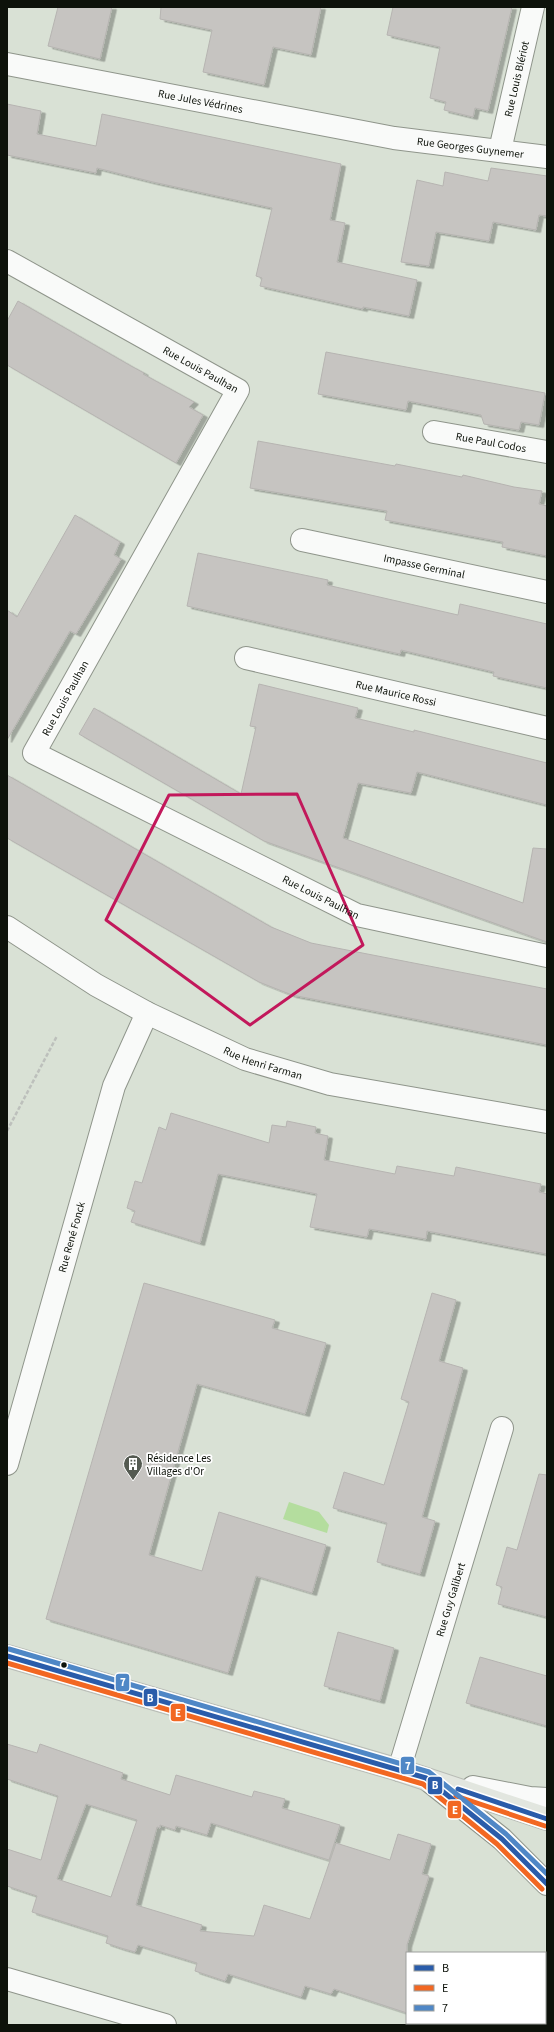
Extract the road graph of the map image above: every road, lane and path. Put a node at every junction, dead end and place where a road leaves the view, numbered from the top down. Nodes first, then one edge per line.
1 (533, 7) edge
2 (7, 64) edge
3 (394, 138) joint
4 (500, 150) junction
5 (547, 157) edge
6 (7, 261) edge
7 (434, 432) dead end
8 (547, 452) edge
9 (302, 540) dead end
10 (547, 592) edge
11 (246, 658) dead end
12 (547, 728) edge
13 (7, 927) edge
14 (547, 956) edge
15 (147, 1013) junction
16 (57, 1036) dead end
17 (547, 1122) edge
18 (7, 1131) edge
19 (502, 1428) dead end
20 (7, 1464) edge
21 (7, 1656) edge
22 (399, 1770) junction
23 (426, 1778) junction
24 (547, 1799) edge
25 (547, 1819) edge
26 (547, 1884) edge
27 (7, 1979) edge
28 (165, 2025) edge

1 - 4 street, Rue Louis Blériot
2 - 3 street, Rue Jules Védrines
3 - 4 street, Rue Georges Guynemer
4 - 5 street, Rue Georges Guynemer
6 - 14 street, Rue Louis Paulhan
7 - 8 street, Rue Paul Codos
9 - 10 street, Impasse Germinal
11 - 12 street, Rue Maurice Rossi
13 - 15 street, Rue Henri Farman
15 - 17 street, Rue Henri Farman
15 - 20 street, Rue René Fonck
16 - 18 path
19 - 22 street, Rue Guy Galibert
21 - 22 main road
22 - 23 main road
23 - 24 street
23 - 25 main road
23 - 26 street
27 - 28 street

